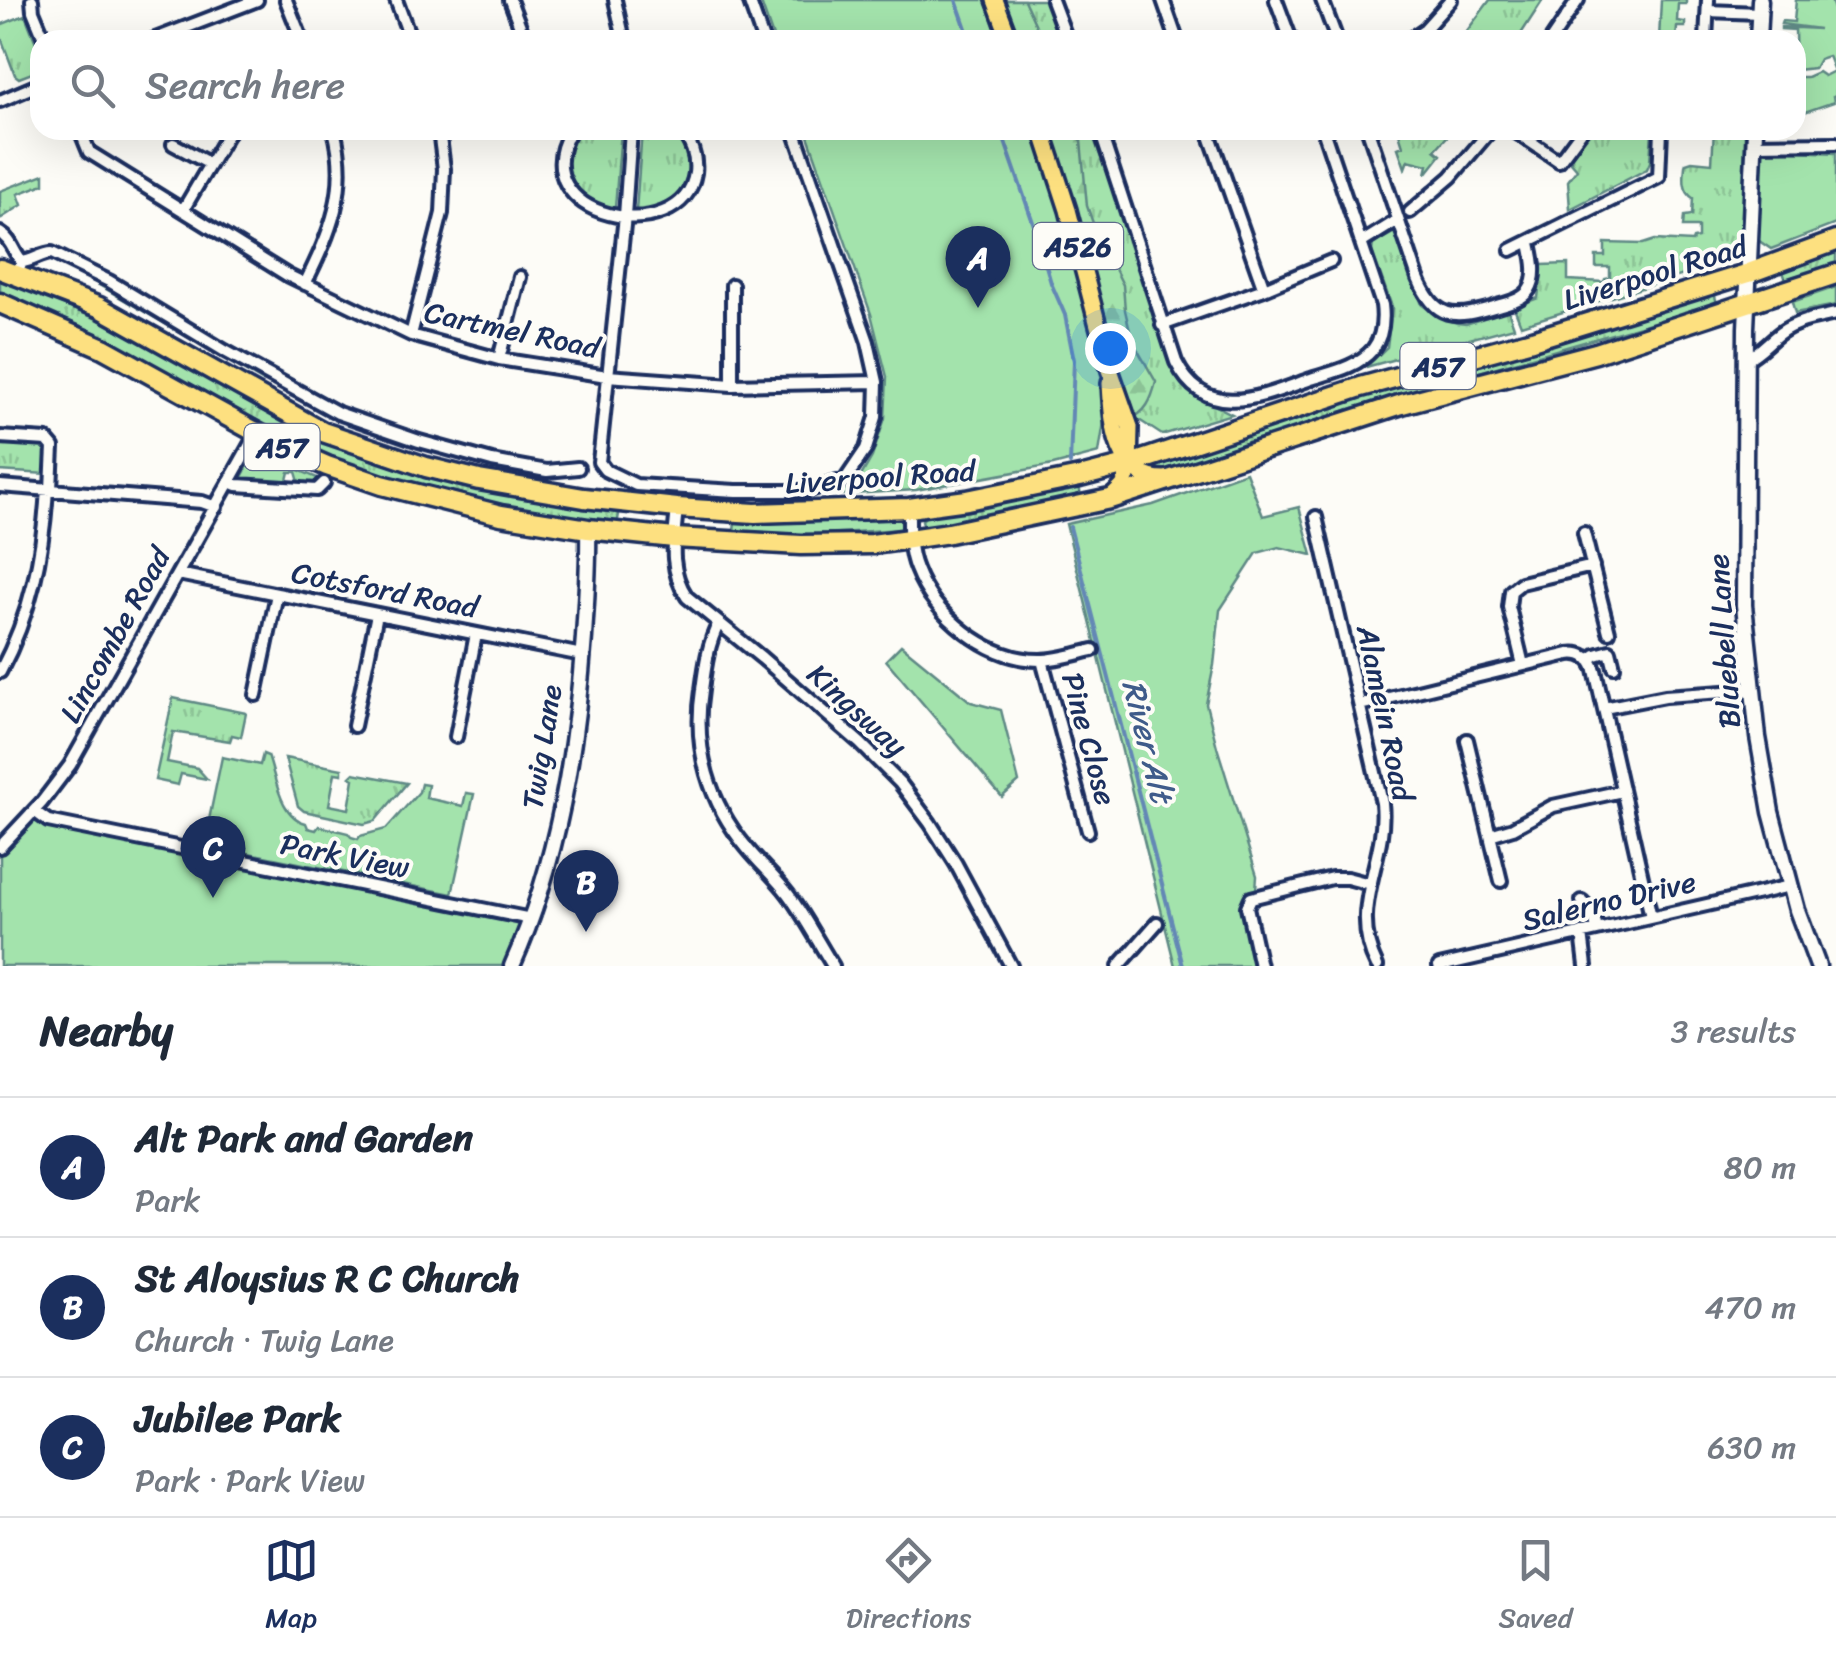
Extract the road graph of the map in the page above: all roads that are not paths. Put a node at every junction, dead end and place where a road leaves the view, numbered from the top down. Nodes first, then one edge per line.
1 (32, 0) edge
2 (258, 0) edge
3 (286, 0) edge
4 (396, 0) edge
5 (510, 0) edge
6 (615, 0) edge
7 (749, 0) edge
8 (995, 0) edge
9 (1052, 0) edge
10 (1162, 0) edge
11 (1276, 0) edge
12 (1322, 0) edge
13 (1451, 0) edge
14 (1578, 0) edge
15 (1708, 6) edge
16 (1760, 7) edge
17 (41, 30) edge
18 (180, 30) edge
19 (298, 30) edge
20 (406, 30) edge
21 (520, 30) edge
22 (622, 30) edge
23 (760, 30) edge
24 (1006, 30) edge
25 (1063, 30) edge
26 (1172, 30) edge
27 (1287, 30) edge
28 (1333, 30) edge
29 (1424, 30) edge
30 (1558, 30) edge
31 (30, 88) edge
32 (0, 100) edge
33 (84, 140) edge
34 (224, 140) edge
35 (335, 140) edge
36 (440, 140) edge
37 (566, 140) edge
38 (631, 140) edge
39 (688, 140) edge
40 (797, 140) edge
41 (1045, 140) edge
42 (1103, 140) edge
43 (1212, 140) edge
44 (1326, 140) edge
45 (1371, 140) edge
46 (1483, 140) edge
47 (1528, 140) edge
48 (1575, 140) edge
49 (1661, 140) edge
50 (1754, 140) edge
51 (1789, 140) edge
52 (173, 144) dead end
53 (1836, 144) edge
54 (210, 164) junction
55 (183, 210) junction
56 (1410, 212) dead end
57 (626, 216) junction
58 (1398, 220) junction
59 (0, 232) edge
60 (1836, 241) edge
61 (1530, 242) junction
62 (1361, 243) junction
63 (1511, 250) dead end
64 (1331, 261) dead end
65 (13, 268) edge
66 (1749, 273) junction
67 (1836, 274) edge
68 (520, 277) dead end
69 (305, 284) junction
70 (732, 284) dead end
71 (1264, 289) junction
72 (0, 303) edge
73 (1748, 304) junction
74 (1836, 314) edge
75 (1162, 324) junction
76 (411, 335) junction
77 (499, 359) junction
78 (1747, 360) junction
79 (607, 376) junction
80 (877, 382) junction
81 (732, 385) junction
82 (256, 434) junction
83 (0, 437) edge
84 (1130, 464) junction
85 (578, 468) dead end
86 (293, 475) dead end
87 (1177, 478) junction
88 (230, 482) junction
89 (324, 483) dead end
90 (0, 486) edge
91 (292, 488) junction
92 (49, 489) junction
93 (1110, 498) junction
94 (216, 506) junction
95 (677, 508) junction
96 (909, 508) junction
97 (1316, 517) dead end
98 (588, 529) junction
99 (1319, 529) junction
100 (1305, 532) dead end
101 (1584, 534) dead end
102 (674, 538) junction
103 (909, 539) junction
104 (1592, 566) junction
105 (178, 574) junction
106 (277, 594) junction
107 (377, 614) junction
108 (718, 623) junction
109 (1609, 632) dead end
110 (476, 634) junction
111 (1093, 650) dead end
112 (582, 655) junction
113 (1042, 660) junction
114 (1589, 660) junction
115 (1523, 665) junction
116 (1614, 667) dead end
117 (0, 672) edge
118 (1753, 690) junction
119 (256, 695) dead end
120 (1360, 705) junction
121 (1604, 708) junction
122 (354, 726) dead end
123 (456, 737) dead end
124 (1467, 740) dead end
125 (1622, 791) junction
126 (34, 811) junction
127 (1088, 830) dead end
128 (1490, 834) junction
129 (0, 847) edge
130 (1502, 881) dead end
131 (1370, 884) junction
132 (1790, 886) junction
133 (1582, 901) dead end
134 (1652, 917) junction
135 (530, 920) junction
136 (1157, 923) dead end
137 (1597, 930) junction
138 (1582, 933) junction
139 (512, 966) edge
140 (833, 966) edge
141 (1011, 966) edge
142 (1119, 966) edge
143 (1260, 966) edge
144 (1377, 966) edge
145 (1439, 966) edge
146 (1586, 966) edge
147 (1818, 966) edge

1 - 17 street
2 - 18 street
3 - 19 street
4 - 20 street
5 - 21 street
6 - 22 street
7 - 23 street
8 - 24 main road
9 - 25 street
10 - 26 street
11 - 27 street
12 - 28 street
13 - 29 street
14 - 30 street
15 - 16 street
31 - 32 street
33 - 55 street, Cartmel Road
34 - 54 street
35 - 69 street
36 - 76 street
37 - 57 street
38 - 57 street
39 - 57 street
40 - 80 street
41 - 84 main road, A526
42 - 75 street
43 - 71 street
44 - 62 street
45 - 58 street
46 - 56 street
47 - 48 street
49 - 61 street
50 - 66 street, Bluebell Lane
51 - 53 street
52 - 54 street
54 - 55 street
55 - 69 street, Cartmel Road
57 - 79 street
58 - 61 street
58 - 62 street
59 - 65 street
60 - 66 highway, Liverpool Road / A57
61 - 63 street
62 - 75 street
64 - 71 street
65 - 85 street
65 - 95 highway, Liverpool Road / A57
66 - 73 street, Bluebell Lane
66 - 84 highway, Liverpool Road / A57
67 - 73 highway, Liverpool Road / A57
68 - 77 street
69 - 76 street, Cartmel Road
70 - 81 street
71 - 75 street
72 - 82 highway, Liverpool Road / A57
73 - 78 street, Bluebell Lane
73 - 87 highway, Liverpool Road / A57
74 - 78 street
76 - 77 street, Cartmel Road
77 - 79 street, Cartmel Road
78 - 118 street, Bluebell Lane
79 - 80 street, Liverpool Road
79 - 81 street, Cartmel Road
80 - 81 street, Cartmel Road
82 - 88 street, Lincombe Road
82 - 98 highway, Liverpool Road / A57
83 - 92 street
84 - 87 main road
84 - 93 main road
84 - 96 highway, Liverpool Road / A57
86 - 91 street
87 - 93 highway, Liverpool Road / A57
88 - 91 street
88 - 94 street, Lincombe Road
89 - 91 street
90 - 92 street
92 - 94 street
92 - 117 street
93 - 103 highway, Liverpool Road / A57
94 - 105 street, Lincombe Road
95 - 96 highway, Liverpool Road / A57
95 - 102 street, Kingsway
96 - 103 street
97 - 99 street, Alamein Road
98 - 102 highway, Liverpool Road / A57
98 - 112 street, Twig Lane
99 - 100 street
99 - 120 street, Alamein Road
101 - 104 street
102 - 103 highway, Liverpool Road / A57
102 - 108 street, Kingsway
103 - 113 street
104 - 109 street
104 - 115 street
105 - 106 street, Cotsford Road
105 - 126 street, Lincombe Road
106 - 107 street, Cotsford Road
106 - 119 street
107 - 110 street, Cotsford Road
107 - 122 street
108 - 140 street
108 - 141 street, Kingsway
110 - 112 street, Cotsford Road
110 - 123 street
111 - 113 street
112 - 135 street, Twig Lane
113 - 127 street, Pine Close
114 - 115 street
114 - 116 street
114 - 121 street
115 - 120 street
118 - 121 street
118 - 132 street, Bluebell Lane
120 - 131 street, Alamein Road
121 - 125 street
124 - 128 street
125 - 128 street
125 - 134 street
126 - 129 street, Lincombe Road
126 - 135 street, Park View
128 - 130 street
131 - 143 street
131 - 144 street, Alamein Road
132 - 134 street, Salerno Drive
132 - 147 street, Bluebell Lane
133 - 137 street
134 - 137 street, Salerno Drive
135 - 139 street, Twig Lane
136 - 142 street
137 - 138 street, Salerno Drive
138 - 145 street, Salerno Drive
138 - 146 street

